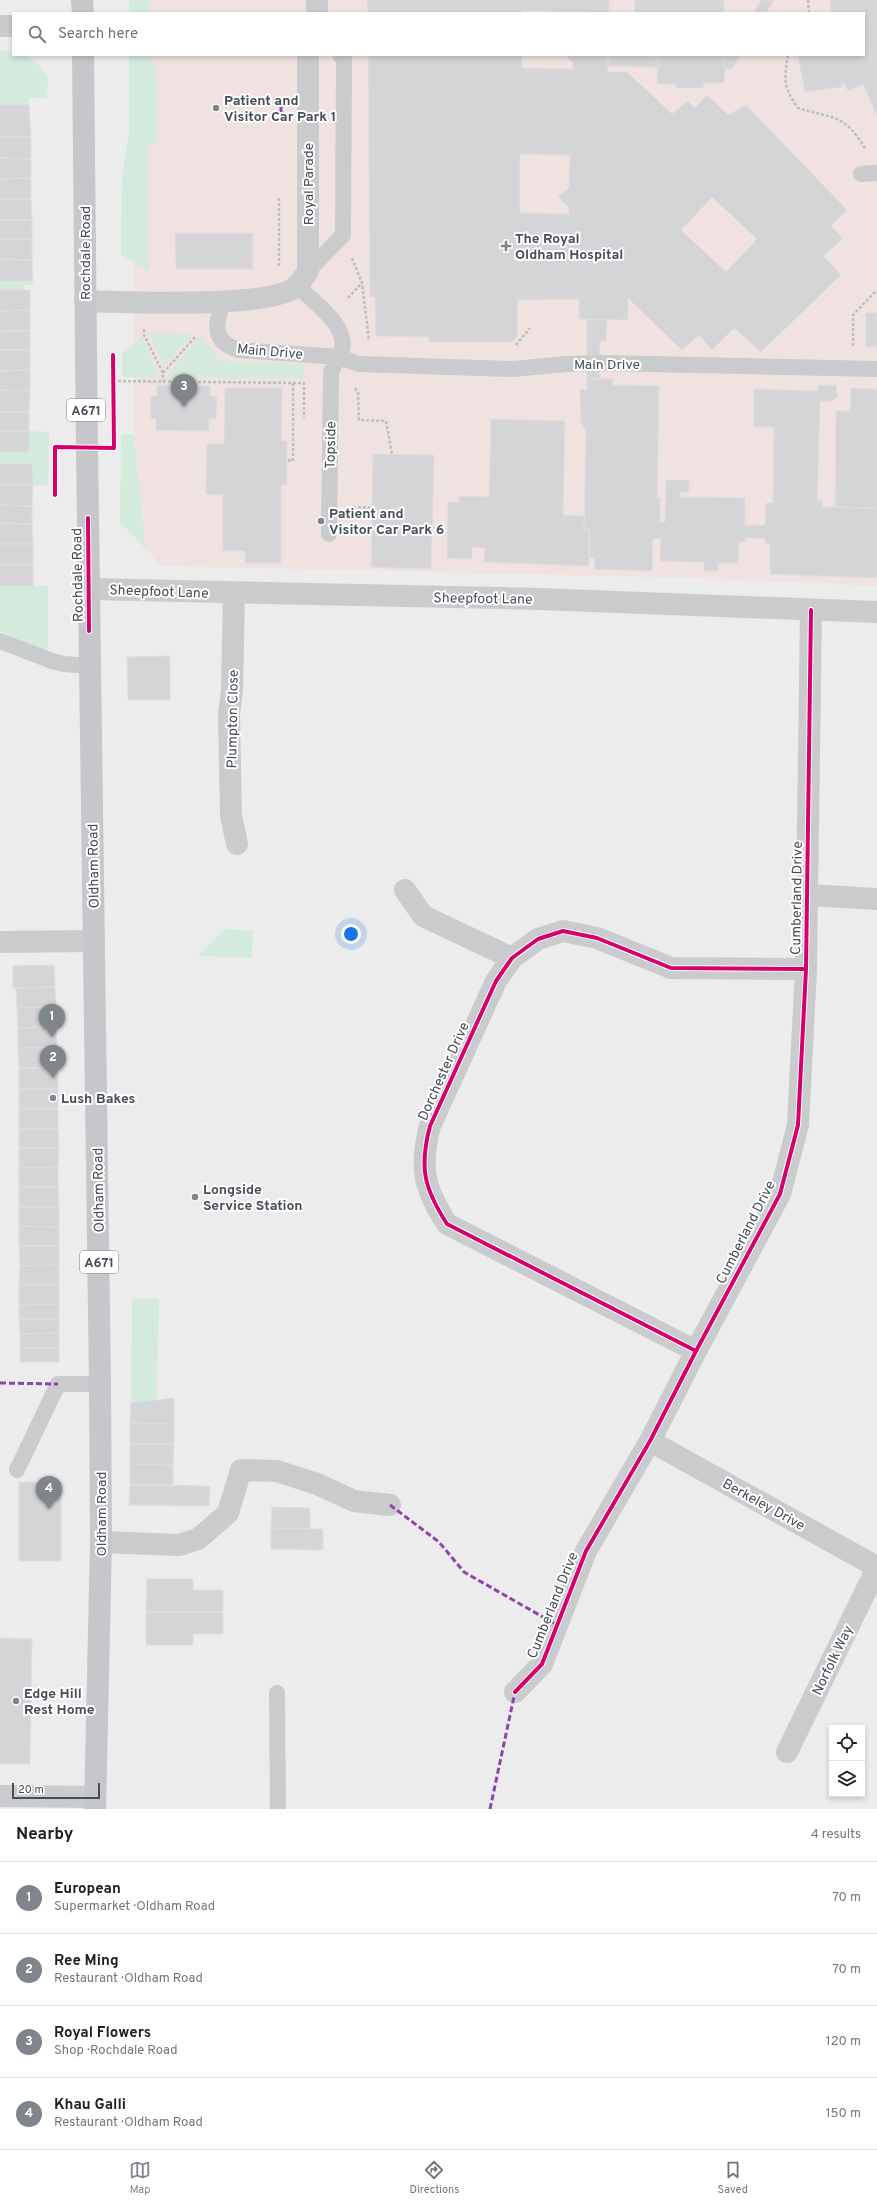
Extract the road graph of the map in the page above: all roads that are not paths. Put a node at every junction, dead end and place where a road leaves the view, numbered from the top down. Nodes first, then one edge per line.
1 (82, 0) edge
2 (318, 0) edge
3 (83, 12) edge
4 (317, 12) edge
5 (0, 26) edge
6 (12, 26) edge
7 (83, 56) edge
8 (308, 56) edge
9 (341, 56) edge
10 (877, 173) edge
11 (861, 174) dead end
12 (302, 279) junction
13 (85, 301) junction
14 (224, 301) junction
15 (339, 358) junction
16 (877, 369) edge
17 (329, 534) dead end
18 (88, 589) junction
19 (234, 594) junction
20 (811, 610) junction
21 (877, 612) edge
22 (0, 641) edge
23 (90, 666) junction
24 (90, 716) joint
25 (237, 844) dead end
26 (406, 890) dead end
27 (808, 895) junction
28 (877, 899) edge
29 (94, 941) junction
30 (0, 942) edge
31 (512, 958) junction
32 (806, 969) junction
33 (696, 1351) junction
34 (100, 1384) junction
35 (650, 1441) junction
36 (17, 1470) dead end
37 (390, 1505) dead end
38 (101, 1542) junction
39 (877, 1568) edge
40 (515, 1692) dead end
41 (277, 1693) dead end
42 (786, 1752) dead end
43 (0, 1796) edge
44 (95, 1803) edge
45 (278, 1809) edge

1 - 3 main road
2 - 4 street
5 - 6 street
7 - 13 main road, Rochdale Road / A671
8 - 12 street, Royal Parade
9 - 12 lane
10 - 11 lane
12 - 14 street
12 - 15 lane
13 - 14 street
13 - 18 main road, Rochdale Road / A671
14 - 15 lane, Main Drive
15 - 16 lane, Main Drive
15 - 17 lane, Topside
18 - 19 street, Sheepfoot Lane
18 - 23 main road, Rochdale Road / A671
19 - 20 street, Sheepfoot Lane
19 - 25 street, Plumpton Close
20 - 21 street, Sheepfoot Lane
20 - 27 street, Cumberland Drive
22 - 23 lane
23 - 24 main road, Rochdale Road / A671
24 - 29 main road, Oldham Road / A671
26 - 31 street
27 - 28 street
27 - 32 street, Cumberland Drive
29 - 30 street
29 - 34 main road, Oldham Road / A671
31 - 32 street, Dorchester Drive
31 - 33 street, Dorchester Drive
32 - 33 street, Cumberland Drive
33 - 35 street, Cumberland Drive
34 - 36 lane
34 - 38 main road, Oldham Road / A671
35 - 39 street, Berkeley Drive
35 - 40 street, Cumberland Drive
37 - 38 street
38 - 44 main road, Oldham Road / A671
39 - 42 street, Norfolk Way
41 - 45 lane
43 - 44 street

